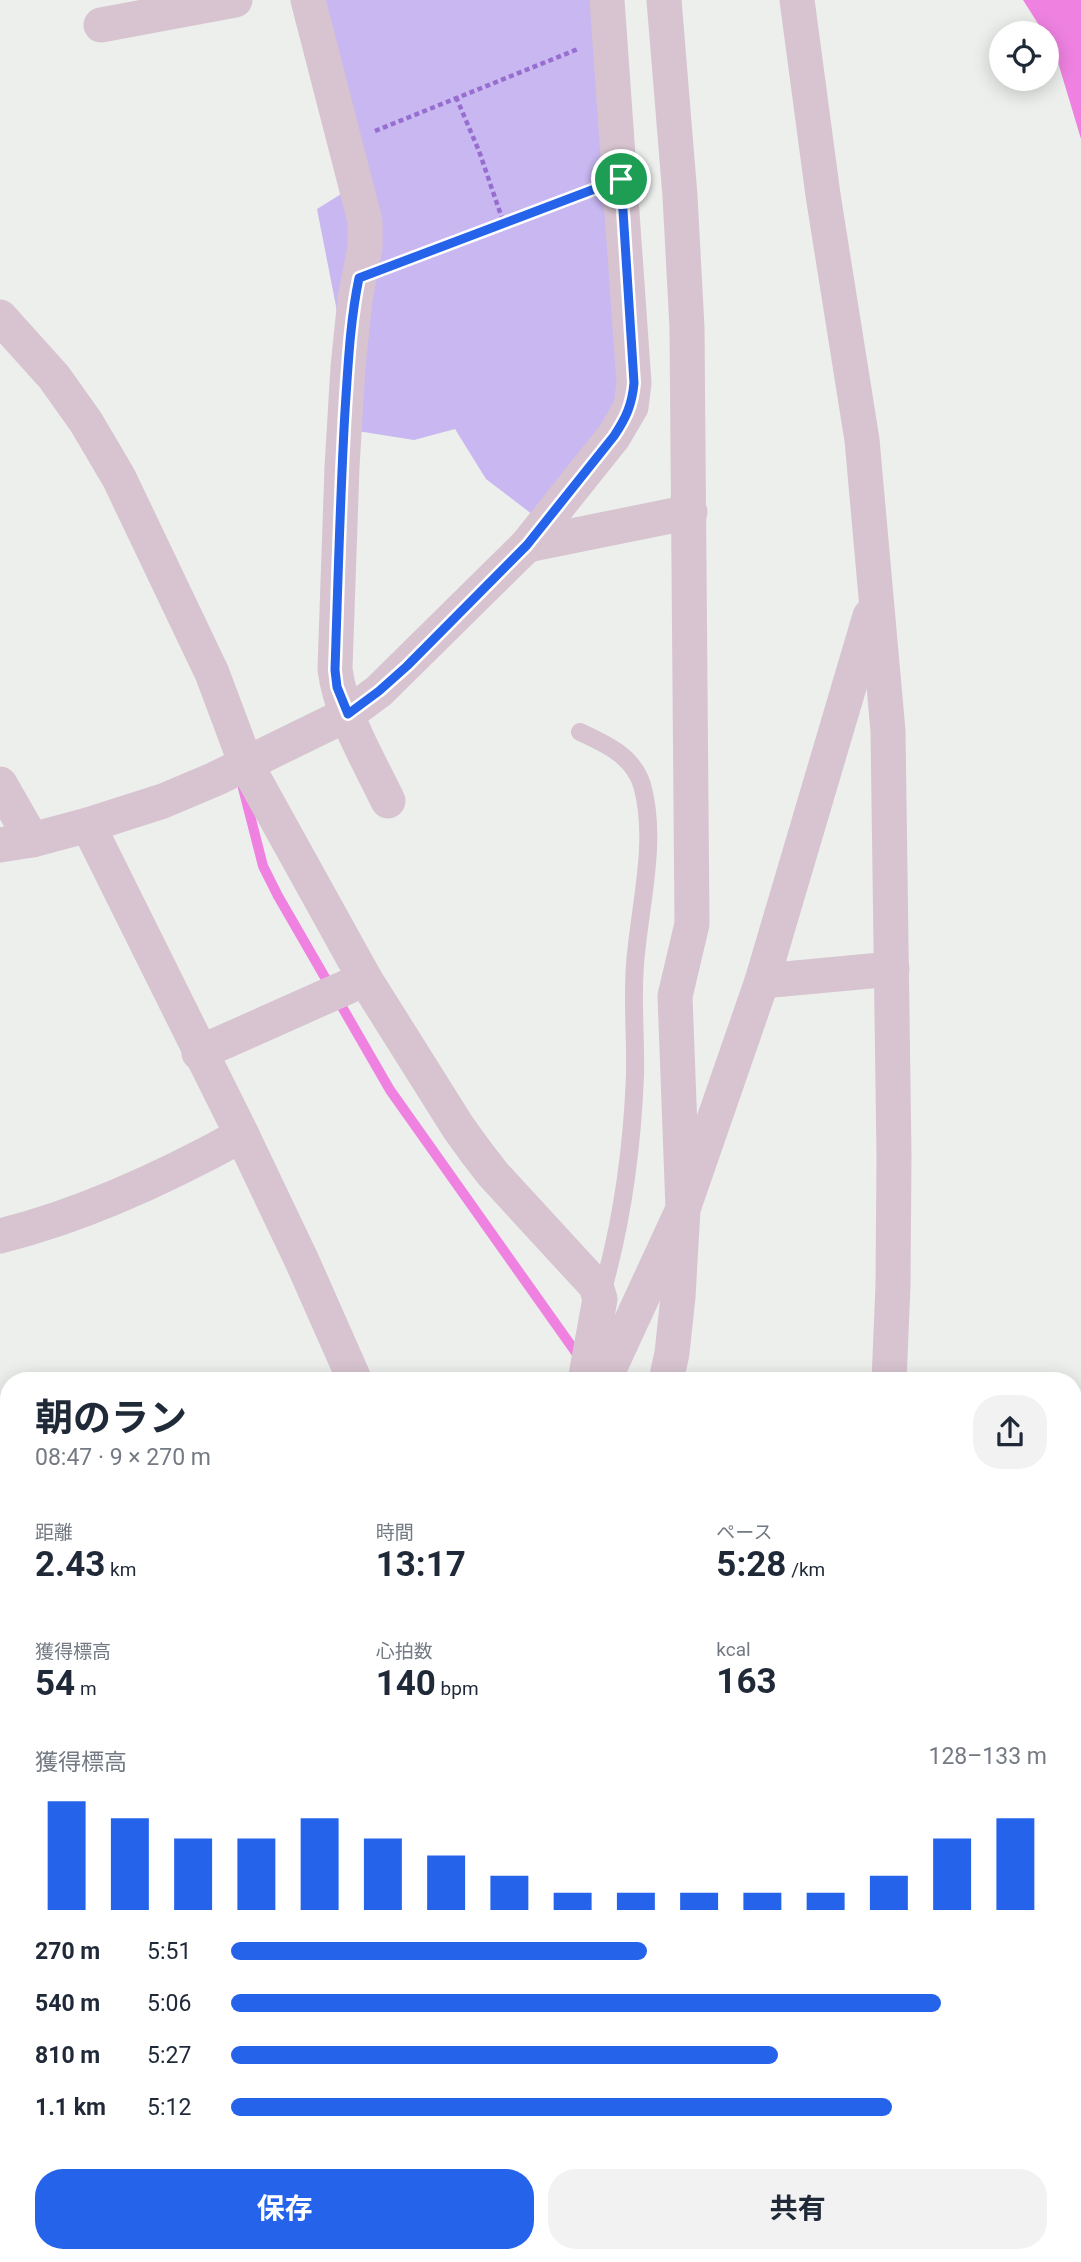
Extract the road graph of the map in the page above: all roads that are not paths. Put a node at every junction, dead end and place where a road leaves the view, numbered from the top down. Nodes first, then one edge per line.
1 (235, 0) edge
2 (308, 0) edge
3 (607, 0) edge
4 (664, 0) edge
5 (797, 0) edge
6 (101, 25) dead end
7 (0, 317) edge
8 (690, 512) junction
9 (527, 545) junction
10 (876, 596) junction
11 (348, 714) junction
12 (580, 732) dead end
13 (246, 764) junction
14 (0, 784) edge
15 (388, 801) dead end
16 (88, 825) junction
17 (16, 843) edge
18 (892, 969) junction
19 (365, 979) junction
20 (762, 981) junction
21 (199, 1053) junction
22 (242, 1135) junction
23 (683, 1209) junction
24 (0, 1236) edge
25 (600, 1299) junction
26 (351, 1372) edge
27 (587, 1372) edge
28 (605, 1372) edge
29 (668, 1372) edge
30 (889, 1372) edge

1 - 6 street
2 - 11 street
3 - 9 street
4 - 8 street
5 - 10 street
7 - 13 street
8 - 9 street
8 - 23 street
9 - 11 street
10 - 18 street
10 - 20 street
11 - 13 street
11 - 15 street
12 - 25 lane
13 - 16 street
13 - 19 street
14 - 17 street
16 - 17 street
16 - 21 street
18 - 20 street
18 - 30 street
19 - 21 street
19 - 25 street
20 - 23 street
21 - 22 street
22 - 24 street
22 - 26 street
23 - 28 street
23 - 29 street
25 - 27 street

